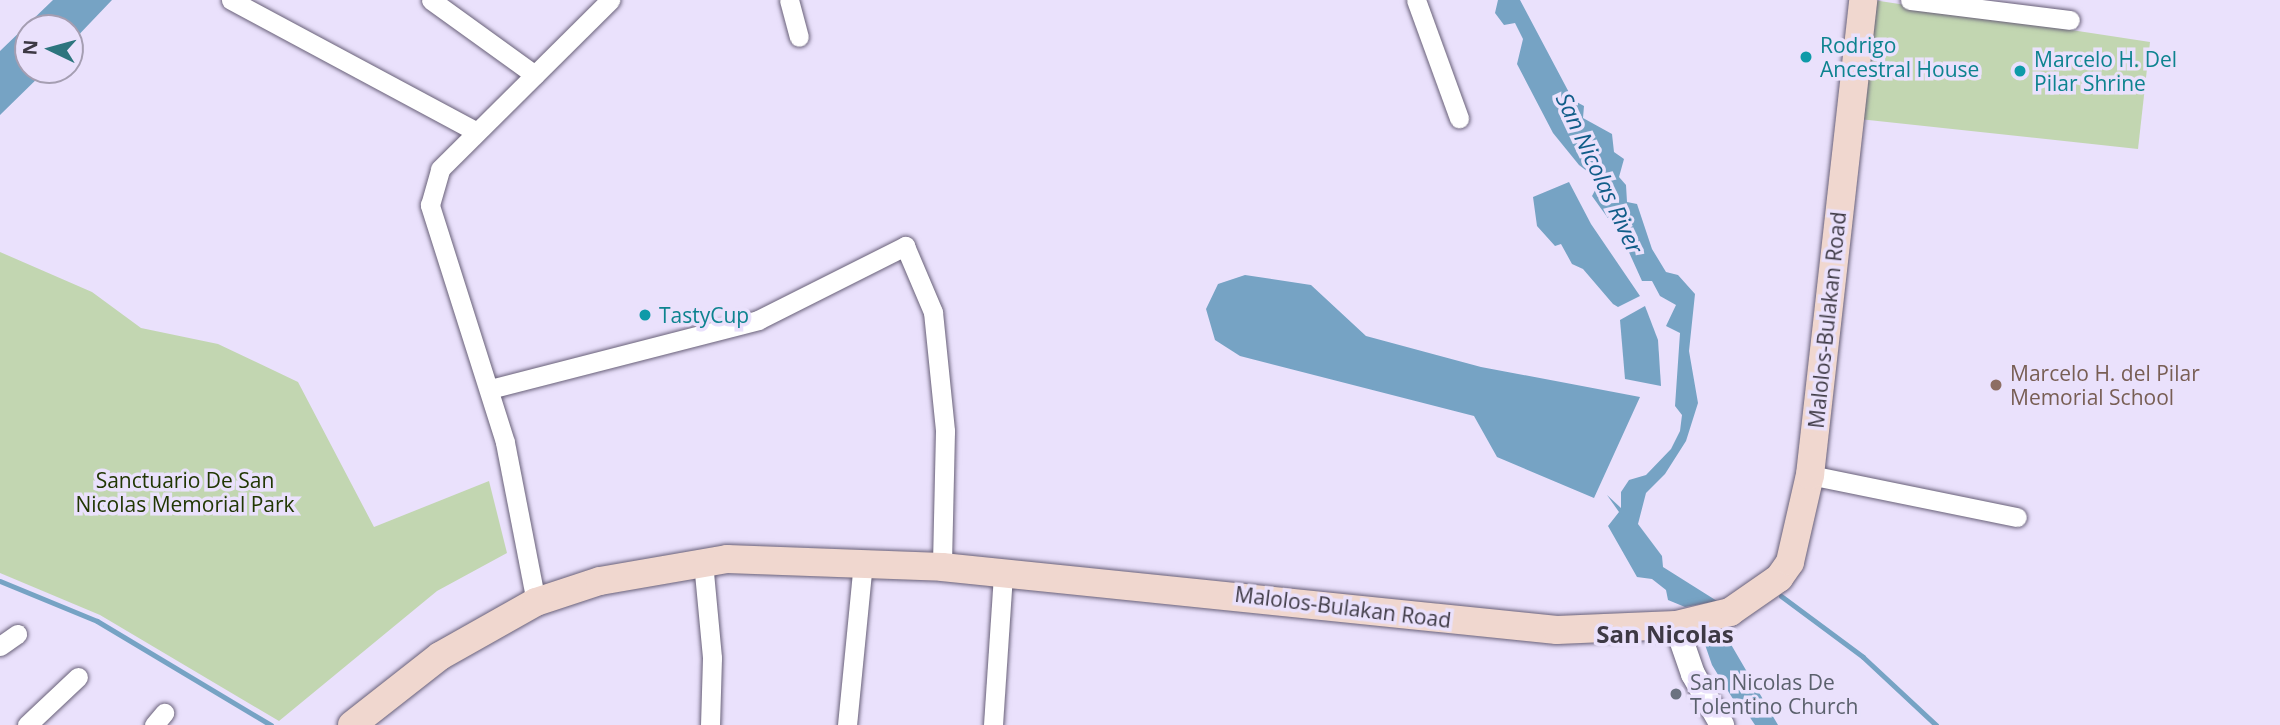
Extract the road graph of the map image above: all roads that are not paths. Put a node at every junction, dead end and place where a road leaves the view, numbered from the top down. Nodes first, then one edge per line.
1 (231, 0) edge
2 (431, 0) edge
3 (610, 0) edge
4 (789, 0) edge
5 (1416, 0) edge
6 (1863, 0) edge
7 (1910, 0) edge
8 (2070, 20) dead end
9 (799, 37) dead end
10 (535, 75) junction
11 (1459, 118) dead end
12 (477, 132) junction
13 (490, 389) junction
14 (1810, 475) junction
15 (2017, 517) dead end
16 (863, 561) junction
17 (703, 562) junction
18 (942, 567) junction
19 (1003, 573) junction
20 (536, 602) junction
21 (1683, 624) junction
22 (16, 634) dead end
23 (0, 646) edge
24 (78, 677) dead end
25 (27, 725) edge
26 (352, 725) edge
27 (710, 725) edge
28 (848, 725) edge
29 (993, 725) edge
30 (1722, 725) edge

1 - 12 street
2 - 10 street
3 - 10 street
4 - 9 street
5 - 11 street
6 - 14 main road, Malolos-Bulakan Road
7 - 8 street
10 - 12 street
12 - 13 street
13 - 18 street
13 - 20 street
14 - 15 street
14 - 21 main road, Malolos-Bulakan Road
16 - 17 main road, Malolos-Bulakan Road
16 - 18 main road, Malolos-Bulakan Road
16 - 28 street
17 - 20 main road, Malolos-Bulakan Road
17 - 27 street
18 - 19 main road, Malolos-Bulakan Road
19 - 21 main road, Malolos-Bulakan Road
19 - 29 street
20 - 26 main road, Malolos-Bulakan Road
21 - 30 street
22 - 23 street
24 - 25 street

